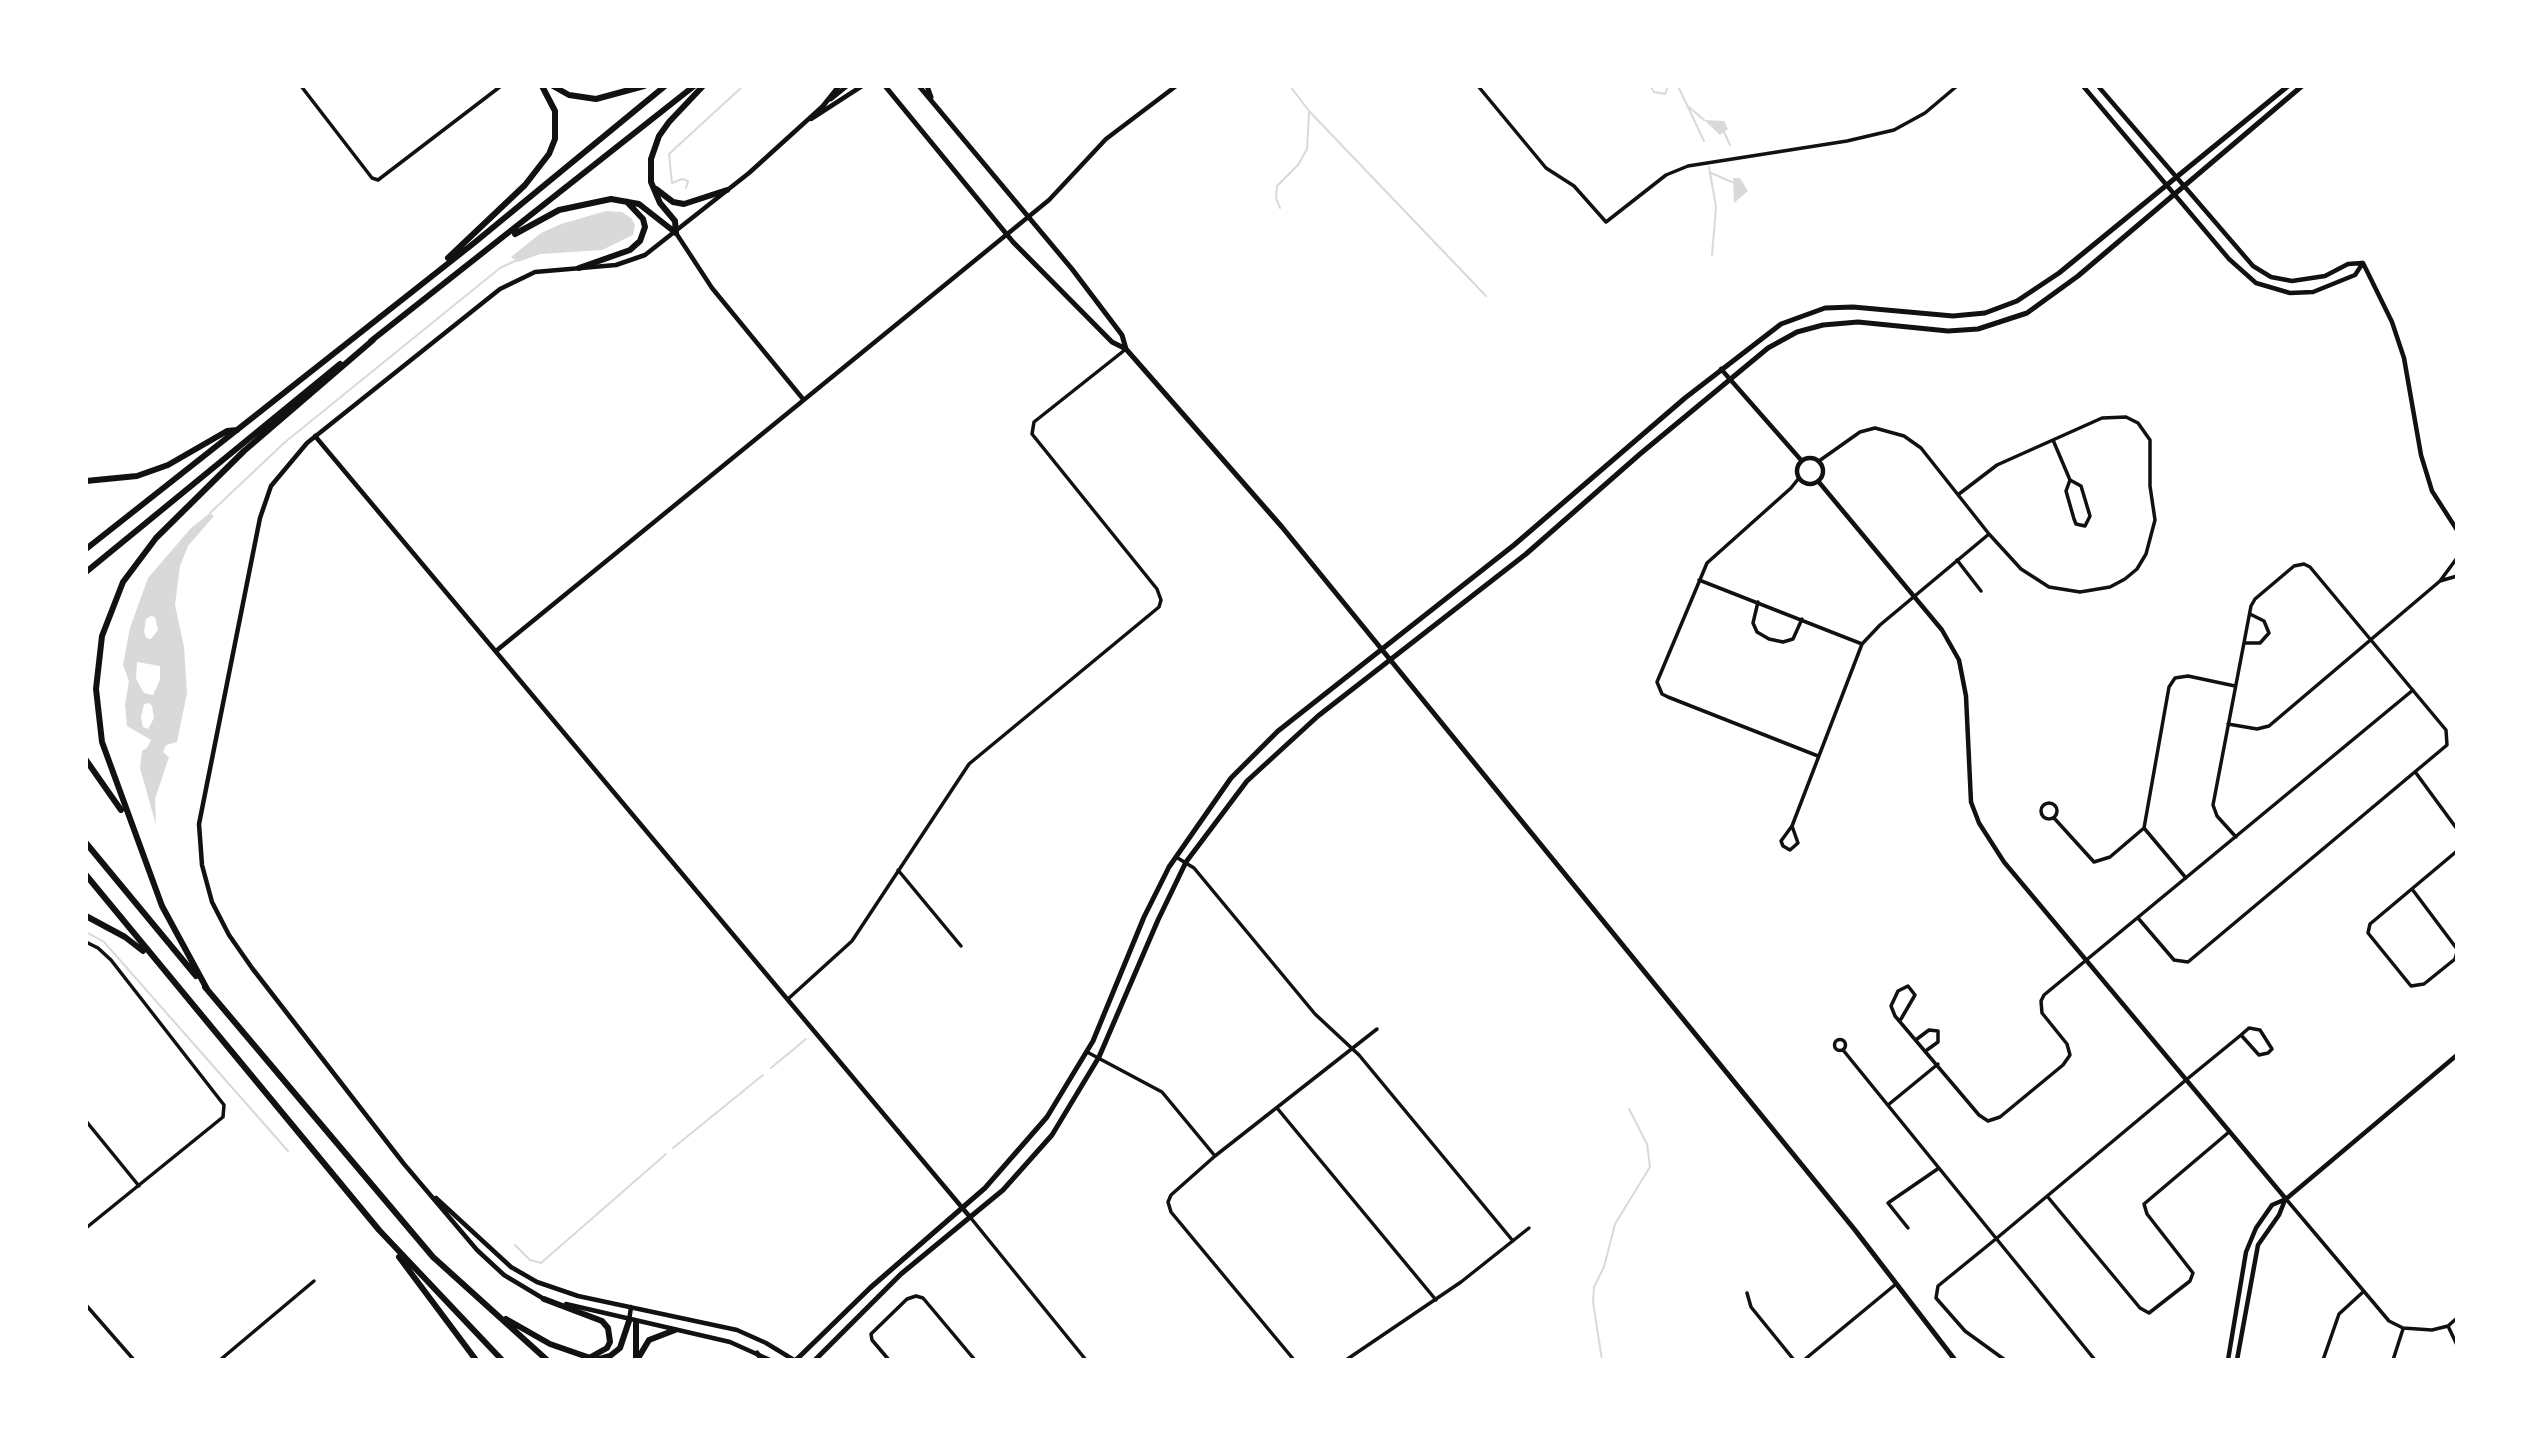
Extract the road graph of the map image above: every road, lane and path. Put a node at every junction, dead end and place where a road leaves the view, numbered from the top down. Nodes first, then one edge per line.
1 (301, 86) edge
2 (501, 86) edge
3 (542, 86) edge
4 (554, 86) edge
5 (644, 86) edge
6 (665, 86) edge
7 (694, 86) edge
8 (703, 86) edge
9 (839, 86) edge
10 (847, 86) edge
11 (862, 86) edge
12 (885, 86) edge
13 (919, 86) edge
14 (927, 86) edge
15 (1175, 86) edge
16 (1478, 86) edge
17 (1957, 86) edge
18 (2083, 86) edge
19 (2098, 86) edge
20 (2288, 86) edge
21 (2302, 86) edge
22 (932, 100) junction
23 (823, 106) junction
24 (810, 120) junction
25 (2174, 178) junction
26 (651, 182) junction
27 (2166, 185) junction
28 (2183, 187) junction
29 (727, 190) junction
30 (2174, 194) junction
31 (626, 201) junction
32 (1029, 215) junction
33 (676, 233) junction
34 (1006, 233) junction
35 (501, 242) junction
36 (2363, 263) junction
37 (439, 268) junction
38 (579, 268) junction
39 (373, 340) junction
40 (1126, 349) junction
41 (1721, 369) junction
42 (1731, 379) junction
43 (803, 399) junction
44 (239, 430) junction
45 (315, 436) junction
46 (2053, 440) junction
47 (1801, 460) junction
48 (1819, 461) junction
49 (1799, 478) junction
50 (2070, 480) junction
51 (86, 481) edge
52 (1818, 481) junction
53 (1959, 494) junction
54 (2457, 530) edge
55 (1989, 534) junction
56 (86, 549) edge
57 (2457, 558) edge
58 (1957, 560) junction
59 (86, 572) edge
60 (2457, 576) edge
61 (1699, 580) junction
62 (2440, 581) junction
63 (1981, 591) dead end
64 (1914, 596) junction
65 (1758, 602) junction
66 (2250, 614) junction
67 (1802, 619) junction
68 (2371, 639) junction
69 (2244, 643) junction
70 (1862, 644) junction
71 (1382, 649) junction
72 (496, 651) junction
73 (1391, 660) junction
74 (2235, 686) junction
75 (2413, 690) junction
76 (2228, 724) junction
77 (1818, 756) junction
78 (86, 760) edge
79 (2416, 773) junction
80 (2054, 817) junction
81 (1792, 826) junction
82 (2144, 828) junction
83 (2457, 829) edge
84 (132, 830) junction
85 (2236, 837) junction
86 (86, 843) edge
87 (2457, 850) edge
88 (1175, 856) junction
89 (1186, 862) junction
90 (898, 870) junction
91 (86, 875) edge
92 (2186, 878) junction
93 (2412, 889) junction
94 (86, 916) edge
95 (2138, 918) junction
96 (86, 942) edge
97 (961, 946) dead end
98 (2457, 950) edge
99 (152, 958) junction
100 (2088, 961) junction
101 (207, 989) junction
102 (788, 999) junction
103 (1900, 1019) junction
104 (1377, 1029) dead end
105 (2241, 1035) junction
106 (1917, 1039) junction
107 (1353, 1048) junction
108 (1843, 1050) dead end
109 (1927, 1050) junction
110 (1087, 1052) junction
111 (2457, 1055) edge
112 (1099, 1058) junction
113 (1938, 1064) junction
114 (2186, 1080) junction
115 (1888, 1105) junction
116 (1276, 1107) junction
117 (86, 1121) edge
118 (2229, 1132) junction
119 (1215, 1156) junction
120 (1939, 1168) junction
121 (418, 1180) junction
122 (139, 1186) junction
123 (2047, 1196) junction
124 (2286, 1199) junction
125 (962, 1208) junction
126 (970, 1217) junction
127 (86, 1228) edge
128 (1529, 1228) dead end
129 (1908, 1228) dead end
130 (379, 1230) junction
131 (1997, 1238) junction
132 (1513, 1241) junction
133 (314, 1282) dead end
134 (1898, 1283) junction
135 (2363, 1292) junction
136 (1747, 1293) dead end
137 (544, 1299) junction
138 (1437, 1300) junction
139 (86, 1305) edge
140 (631, 1307) junction
141 (638, 1309) junction
142 (494, 1312) junction
143 (2457, 1318) edge
144 (632, 1321) junction
145 (2448, 1326) junction
146 (2403, 1328) junction
147 (675, 1330) junction
148 (2457, 1345) edge
149 (757, 1353) junction
150 (1955, 1358) edge
151 (587, 1359) edge
152 (1084, 1359) edge
153 (134, 1360) edge
154 (220, 1360) edge
155 (476, 1360) edge
156 (502, 1360) edge
157 (547, 1360) edge
158 (636, 1360) edge
159 (762, 1360) edge
160 (770, 1360) edge
161 (795, 1360) edge
162 (815, 1360) edge
163 (889, 1360) edge
164 (975, 1360) edge
165 (1294, 1360) edge
166 (1346, 1360) edge
167 (1794, 1360) edge
168 (1804, 1360) edge
169 (2006, 1360) edge
170 (2095, 1360) edge
171 (2228, 1360) edge
172 (2237, 1360) edge
173 (2323, 1360) edge
174 (2393, 1360) edge

1 - 2 street
3 - 37 highway
4 - 5 highway
6 - 37 highway
7 - 35 highway
8 - 26 highway
9 - 23 main road
10 - 23 street
11 - 24 street
12 - 34 main road
13 - 22 main road
14 - 22 main road
15 - 32 street
16 - 17 street
18 - 27 street
19 - 25 street
20 - 25 main road
21 - 28 main road
22 - 32 main road
23 - 24 street
24 - 29 street
25 - 27 main road
25 - 28 street
26 - 29 highway
26 - 33 highway
27 - 30 street
27 - 41 main road
28 - 30 main road
28 - 36 street
29 - 33 street
30 - 36 street
30 - 42 main road
31 - 33 highway
31 - 35 highway
31 - 38 highway
32 - 34 street
32 - 40 main road
33 - 38 street
33 - 43 street
34 - 40 main road
34 - 43 street
35 - 39 highway
36 - 54 street
37 - 44 highway
38 - 45 street
39 - 59 highway
39 - 84 highway
40 - 71 main road
40 - 90 street
41 - 42 street
41 - 71 main road
42 - 47 street
42 - 73 main road
43 - 72 street
44 - 51 highway
44 - 56 highway
45 - 72 street
45 - 121 street
46 - 50 street
46 - 53 street
46 - 55 street
47 - 48 street
47 - 49 street
48 - 52 street
48 - 53 street
49 - 52 street
49 - 61 street
50 - 50 street
52 - 64 street
53 - 55 street
55 - 58 street
57 - 62 street
58 - 63 street
58 - 64 street
60 - 62 street
61 - 65 street
61 - 77 street
62 - 68 street
64 - 70 street
64 - 100 street
65 - 67 street
65 - 67 street
66 - 68 street
66 - 69 street
66 - 69 street
67 - 70 street
68 - 75 street
68 - 76 street
69 - 74 street
70 - 77 street
71 - 73 main road
71 - 88 main road
72 - 102 street
73 - 89 main road
73 - 134 main road
74 - 76 street
74 - 82 street
75 - 79 street
75 - 85 street
76 - 85 street
77 - 81 street
78 - 84 highway
79 - 83 street
79 - 95 street
80 - 80 street
80 - 82 street
81 - 81 street
82 - 92 street
84 - 101 highway
85 - 92 street
86 - 101 highway
87 - 93 street
88 - 89 street
88 - 110 main road
89 - 107 street
89 - 112 main road
90 - 97 street
90 - 102 street
91 - 99 highway
92 - 95 street
93 - 98 street
93 - 98 street
94 - 99 highway
95 - 100 street
96 - 122 street
99 - 130 highway
100 - 113 street
100 - 114 street
101 - 142 highway
102 - 125 street
103 - 103 street
103 - 106 street
104 - 107 street
105 - 105 street
105 - 114 street
106 - 109 street
106 - 109 street
107 - 116 street
107 - 132 street
108 - 115 street
109 - 113 street
110 - 112 street
110 - 125 main road
111 - 124 street
112 - 119 street
112 - 126 main road
113 - 115 street
114 - 118 street
114 - 123 street
115 - 120 street
116 - 119 street
116 - 138 street
117 - 122 street
118 - 123 street
118 - 124 street
119 - 165 street
120 - 129 street
120 - 131 street
121 - 137 street
121 - 140 street
122 - 127 street
123 - 131 street
124 - 135 street
124 - 171 street
124 - 172 street
125 - 126 street
125 - 161 main road
126 - 152 street
126 - 162 main road
128 - 132 street
130 - 155 highway
130 - 156 highway
131 - 169 street
131 - 170 street
132 - 138 street
133 - 154 street
134 - 150 main road
134 - 168 street
135 - 146 street
135 - 173 street
136 - 167 street
137 - 144 street
137 - 151 highway
138 - 166 street
139 - 153 street
140 - 141 street
140 - 144 street
141 - 144 street
141 - 161 street
142 - 151 highway
142 - 157 highway
143 - 145 street
144 - 147 street
144 - 151 highway
144 - 158 highway
145 - 146 street
145 - 148 street
146 - 174 street
147 - 149 street
147 - 158 highway
149 - 159 main road
149 - 160 street
163 - 164 street

